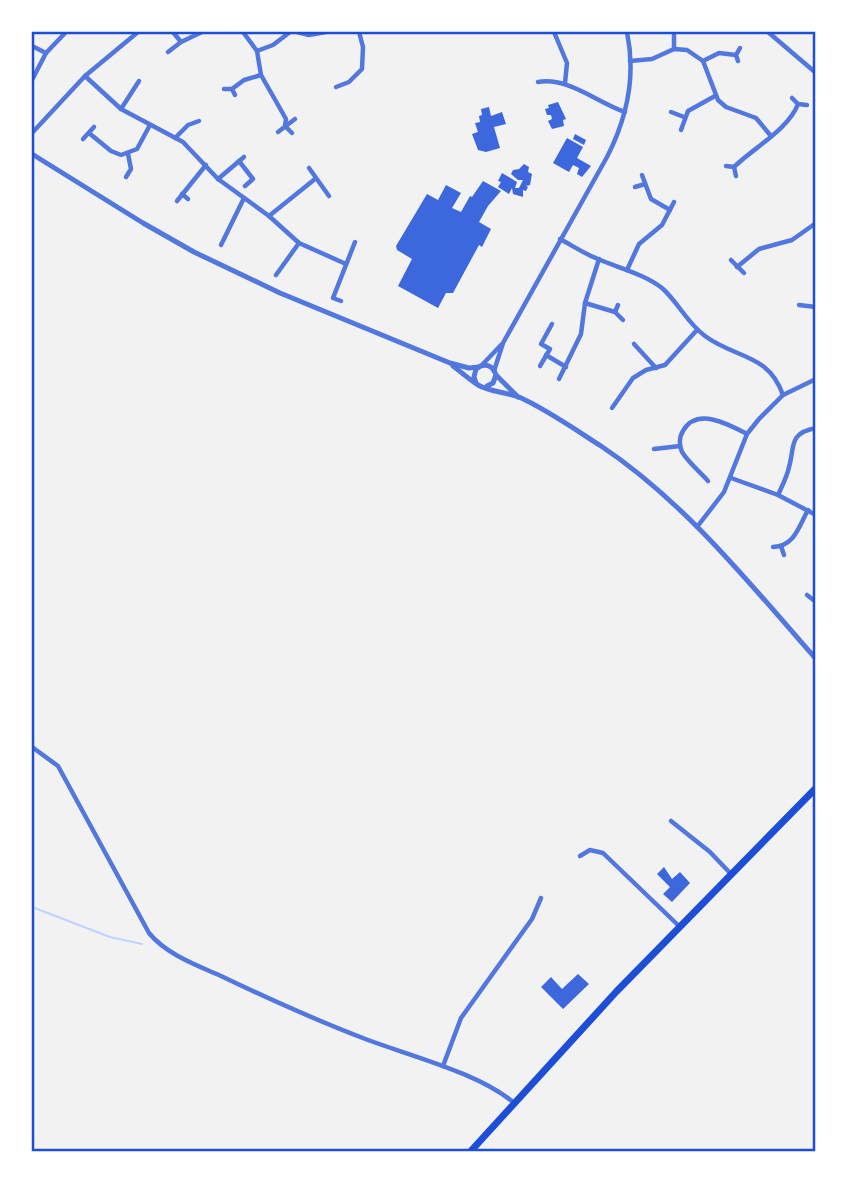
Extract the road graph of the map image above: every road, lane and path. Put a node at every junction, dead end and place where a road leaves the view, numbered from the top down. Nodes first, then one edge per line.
1 (66, 32) edge
2 (138, 32) edge
3 (173, 32) edge
4 (202, 32) edge
5 (243, 32) edge
6 (290, 32) edge
7 (297, 32) edge
8 (326, 32) edge
9 (359, 32) edge
10 (554, 32) edge
11 (627, 32) edge
12 (674, 32) edge
13 (768, 32) edge
14 (181, 42) junction
15 (32, 46) edge
16 (674, 48) junction
17 (740, 48) dead end
18 (257, 51) junction
19 (168, 52) dead end
20 (46, 53) junction
21 (736, 55) junction
22 (630, 61) junction
23 (703, 61) junction
24 (738, 61) dead end
25 (816, 73) edge
26 (261, 75) junction
27 (85, 76) junction
28 (32, 80) edge
29 (139, 81) dead end
30 (538, 82) dead end
31 (565, 83) junction
32 (336, 87) dead end
33 (224, 89) dead end
34 (232, 89) junction
35 (235, 95) dead end
36 (715, 96) junction
37 (792, 98) dead end
38 (798, 104) junction
39 (807, 106) dead end
40 (121, 109) junction
41 (625, 112) junction
42 (671, 112) dead end
43 (684, 117) junction
44 (286, 119) junction
45 (200, 121) dead end
46 (150, 125) junction
47 (285, 126) junction
48 (93, 127) dead end
49 (681, 130) dead end
50 (278, 132) dead end
51 (32, 133) edge
52 (89, 133) junction
53 (292, 133) dead end
54 (771, 136) junction
55 (175, 138) junction
56 (83, 139) dead end
57 (32, 154) edge
58 (128, 154) junction
59 (206, 165) junction
60 (726, 166) dead end
61 (734, 167) junction
62 (309, 168) dead end
63 (642, 175) dead end
64 (736, 176) dead end
65 (126, 177) dead end
66 (218, 179) junction
67 (316, 179) junction
68 (645, 184) junction
69 (245, 186) dead end
70 (635, 187) dead end
71 (182, 194) junction
72 (329, 195) dead end
73 (244, 198) junction
74 (188, 199) dead end
75 (177, 201) dead end
76 (674, 202) dead end
77 (670, 210) junction
78 (269, 216) junction
79 (816, 223) edge
80 (560, 239) junction
81 (355, 242) dead end
82 (299, 243) junction
83 (221, 245) dead end
84 (598, 260) junction
85 (731, 260) dead end
86 (346, 264) junction
87 (737, 267) junction
88 (627, 270) junction
89 (744, 273) dead end
90 (276, 275) dead end
91 (341, 301) dead end
92 (585, 303) junction
93 (618, 305) dead end
94 (799, 305) dead end
95 (816, 307) edge
96 (615, 312) junction
97 (623, 320) dead end
98 (552, 324) dead end
99 (697, 330) junction
100 (503, 343) junction
101 (634, 344) dead end
102 (546, 355) junction
103 (450, 363) junction
104 (480, 366) junction
105 (540, 366) dead end
106 (566, 367) junction
107 (657, 369) junction
108 (495, 373) junction
109 (559, 379) dead end
110 (816, 379) edge
111 (476, 383) junction
112 (485, 387) junction
113 (783, 395) junction
114 (519, 398) junction
115 (612, 408) dead end
116 (816, 428) edge
117 (747, 434) junction
118 (680, 446) junction
119 (654, 449) dead end
120 (731, 478) junction
121 (708, 481) dead end
122 (778, 495) junction
123 (808, 510) junction
124 (816, 515) edge
125 (698, 527) junction
126 (781, 546) junction
127 (773, 547) dead end
128 (784, 555) dead end
129 (807, 595) dead end
130 (816, 602) edge
131 (816, 659) edge
132 (32, 747) edge
133 (816, 788) edge
134 (671, 821) dead end
135 (580, 856) dead end
136 (731, 874) junction
137 (541, 898) dead end
138 (680, 927) junction
139 (443, 1066) junction
140 (514, 1103) junction
141 (470, 1152) edge

1 - 20 street
2 - 27 street
3 - 14 street
4 - 14 street
5 - 18 street
6 - 18 street
7 - 8 street
9 - 32 street
10 - 31 street
11 - 22 street
12 - 16 street
13 - 25 street
14 - 19 street
15 - 20 street
16 - 22 street
16 - 23 street
17 - 21 street
18 - 26 street
20 - 28 street
21 - 23 street
21 - 24 street
22 - 41 street
23 - 36 street
26 - 34 street
26 - 44 street
27 - 40 street
27 - 51 street
29 - 40 street
30 - 31 street
31 - 41 street
33 - 34 street
34 - 35 street
36 - 43 street
36 - 54 street
37 - 38 street
38 - 39 street
38 - 54 street
40 - 46 street
41 - 80 street
42 - 43 street
43 - 49 street
44 - 47 street
44 - 47 street
45 - 55 street
46 - 55 street
46 - 58 street
47 - 50 street
47 - 53 street
48 - 52 street
52 - 56 street
52 - 58 street
54 - 61 street
55 - 59 street
57 - 103 street
58 - 65 street
59 - 66 street
59 - 71 street
60 - 61 street
61 - 64 street
62 - 67 street
63 - 68 street
66 - 69 street
66 - 73 street
67 - 72 street
67 - 78 street
68 - 70 street
68 - 77 street
71 - 74 street
71 - 75 street
73 - 78 street
73 - 83 street
76 - 77 street
77 - 88 street
78 - 82 street
79 - 87 street
80 - 84 street
80 - 100 street
81 - 86 street
82 - 86 street
82 - 90 street
84 - 88 street
84 - 92 street
85 - 87 street
86 - 91 street
87 - 89 street
88 - 99 street
92 - 96 street
92 - 106 street
93 - 96 street
94 - 95 street
96 - 97 street
98 - 102 street
99 - 107 street
99 - 113 street
100 - 104 street
100 - 108 street
101 - 107 street
102 - 105 street
102 - 106 street
103 - 104 street
103 - 111 street
104 - 108 street
104 - 111 street
106 - 109 street
107 - 115 street
108 - 112 street
108 - 114 street
110 - 113 street
111 - 112 street
112 - 114 street
113 - 117 street
114 - 125 street
116 - 122 street
117 - 118 street
117 - 120 street
118 - 119 street
118 - 121 street
120 - 122 street
120 - 125 street
122 - 123 street
123 - 124 street
123 - 126 street
125 - 131 street
126 - 127 street
126 - 128 street
129 - 130 street
132 - 139 street
133 - 136 main road
134 - 136 street
135 - 138 street
136 - 138 main road
137 - 139 street
138 - 140 main road
139 - 140 street
140 - 141 main road

